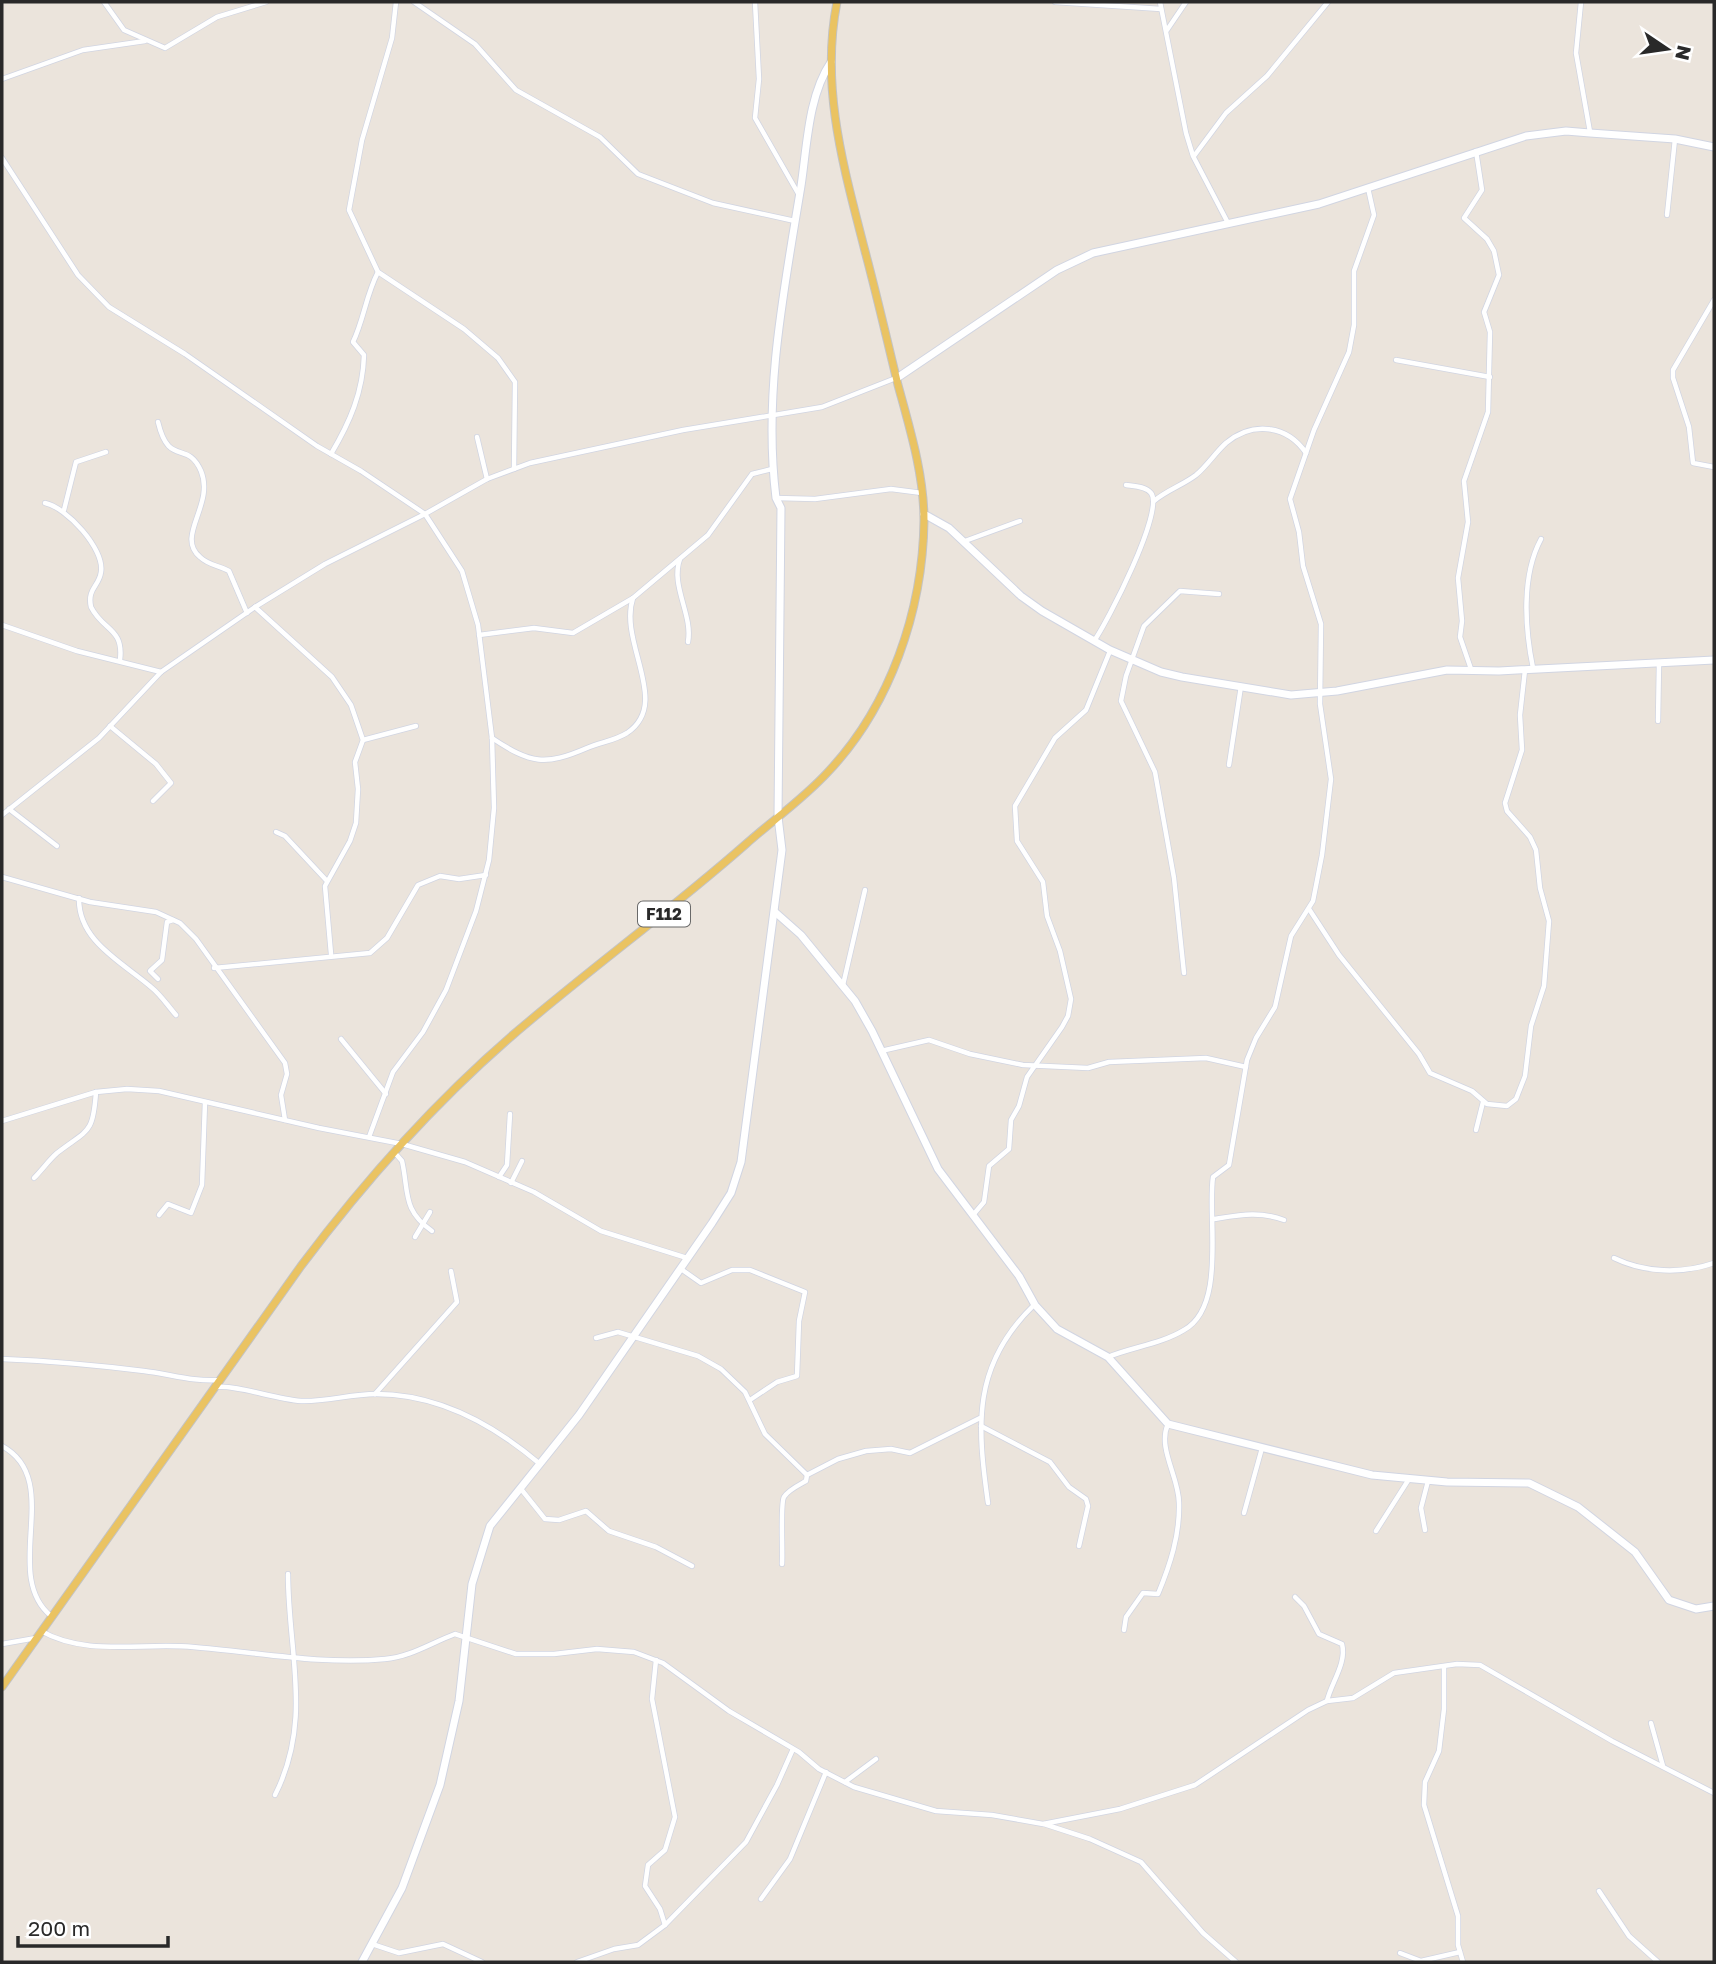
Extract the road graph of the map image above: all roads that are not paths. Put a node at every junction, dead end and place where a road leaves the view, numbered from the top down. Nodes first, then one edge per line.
1 (104, 2) edge
2 (268, 2) edge
3 (396, 2) edge
4 (414, 2) edge
5 (755, 2) edge
6 (837, 2) edge
7 (1055, 2) edge
8 (1160, 2) edge
9 (1186, 2) edge
10 (1328, 2) edge
11 (1581, 2) edge
12 (1161, 9) junction
13 (1167, 30) junction
14 (146, 41) junction
15 (831, 62) junction
16 (2, 79) edge
17 (1590, 133) junction
18 (1675, 139) junction
19 (1714, 147) edge
20 (1476, 151) junction
21 (1193, 156) junction
22 (2, 158) edge
23 (1368, 188) junction
24 (799, 195) junction
25 (1667, 215) dead end
26 (795, 221) junction
27 (1228, 223) junction
28 (378, 272) junction
29 (1714, 300) edge
30 (1396, 360) dead end
31 (1490, 377) junction
32 (897, 378) junction
33 (770, 417) junction
34 (158, 422) dead end
35 (477, 437) dead end
36 (106, 453) dead end
37 (331, 454) junction
38 (1307, 454) junction
39 (1714, 467) edge
40 (514, 469) junction
41 (772, 469) junction
42 (487, 478) junction
43 (1126, 485) dead end
44 (922, 493) junction
45 (776, 499) junction
46 (1154, 501) junction
47 (45, 503) dead end
48 (64, 510) junction
49 (425, 514) junction
50 (924, 514) junction
51 (1020, 521) dead end
52 (1541, 539) dead end
53 (965, 541) junction
54 (680, 558) junction
55 (1219, 594) dead end
56 (633, 598) junction
57 (256, 607) junction
58 (247, 613) junction
59 (2, 625) edge
60 (479, 635) junction
61 (1094, 641) junction
62 (688, 642) dead end
63 (1110, 650) junction
64 (120, 660) junction
65 (1133, 660) junction
66 (1714, 660) edge
67 (1659, 663) junction
68 (1471, 669) junction
69 (1534, 669) junction
70 (1525, 670) junction
71 (161, 672) junction
72 (1241, 686) junction
73 (1321, 693) junction
74 (1658, 721) dead end
75 (110, 726) junction
76 (416, 726) dead end
77 (492, 738) junction
78 (363, 740) junction
79 (1229, 765) dead end
80 (153, 801) dead end
81 (9, 809) junction
82 (2, 815) edge
83 (778, 817) junction
84 (276, 832) dead end
85 (57, 846) dead end
86 (486, 875) junction
87 (2, 877) edge
88 (327, 881) junction
89 (865, 890) dead end
90 (79, 898) junction
91 (1309, 909) junction
92 (775, 912) junction
93 (173, 919) junction
94 (331, 954) junction
95 (214, 968) junction
96 (1184, 973) dead end
97 (158, 979) dead end
98 (843, 985) junction
99 (176, 1015) dead end
100 (341, 1039) dead end
101 (881, 1051) junction
102 (1033, 1066) junction
103 (1245, 1067) junction
104 (96, 1092) junction
105 (386, 1094) junction
106 (205, 1102) junction
107 (1483, 1102) junction
108 (510, 1114) dead end
109 (285, 1120) junction
110 (2, 1121) edge
111 (1476, 1130) dead end
112 (369, 1137) junction
113 (402, 1144) junction
114 (395, 1153) junction
115 (522, 1161) dead end
116 (499, 1177) junction
117 (34, 1178) dead end
118 (511, 1182) junction
119 (430, 1212) dead end
120 (973, 1215) junction
121 (159, 1216) dead end
122 (1214, 1219) junction
123 (1284, 1220) dead end
124 (423, 1224) junction
125 (432, 1231) dead end
126 (415, 1237) dead end
127 (688, 1258) junction
128 (1614, 1258) dead end
129 (1714, 1263) edge
130 (681, 1268) junction
131 (451, 1271) dead end
132 (1035, 1305) junction
133 (596, 1338) dead end
134 (632, 1338) junction
135 (1108, 1357) junction
136 (2, 1359) edge
137 (219, 1383) junction
138 (375, 1394) junction
139 (750, 1401) junction
140 (979, 1418) junction
141 (1168, 1424) junction
142 (981, 1426) junction
143 (2, 1446) edge
144 (1262, 1448) junction
145 (540, 1464) junction
146 (807, 1475) junction
147 (1409, 1478) junction
148 (1428, 1480) junction
149 (520, 1488) junction
150 (988, 1503) dead end
151 (1244, 1513) dead end
152 (1424, 1530) dead end
153 (1376, 1531) dead end
154 (1079, 1546) dead end
155 (782, 1564) dead end
156 (692, 1566) dead end
157 (288, 1574) dead end
158 (1295, 1597) dead end
159 (1714, 1606) edge
160 (51, 1616) junction
161 (1124, 1630) dead end
162 (39, 1635) junction
163 (465, 1637) junction
164 (2, 1644) edge
165 (296, 1658) junction
166 (656, 1660) junction
167 (1444, 1667) junction
168 (2, 1687) edge
169 (1328, 1701) junction
170 (1651, 1723) dead end
171 (793, 1749) junction
172 (876, 1759) dead end
173 (1663, 1766) junction
174 (826, 1772) junction
175 (845, 1782) junction
176 (1714, 1793) edge
177 (275, 1795) dead end
178 (1055, 1821) junction
179 (1043, 1824) junction
180 (1063, 1830) junction
181 (1599, 1891) dead end
182 (761, 1899) dead end
183 (665, 1925) junction
184 (372, 1944) junction
185 (1460, 1952) junction
186 (1400, 1953) dead end
187 (362, 1962) edge
188 (482, 1962) edge
189 (577, 1962) edge
190 (1236, 1962) edge
191 (1463, 1962) edge
192 (1658, 1962) edge

1 - 14 street
2 - 14 street
3 - 28 street
4 - 26 street
5 - 24 street
6 - 15 main road, F112
7 - 12 street
8 - 12 street
9 - 13 street
10 - 21 street
11 - 17 street
12 - 13 street
13 - 21 street
14 - 16 street
15 - 24 street
15 - 32 main road, F112
17 - 18 street
17 - 20 street
18 - 19 street
18 - 25 street
20 - 23 street
20 - 31 street
21 - 27 street
22 - 37 street
23 - 27 street
23 - 38 street
24 - 26 street
26 - 33 street
27 - 32 street
28 - 37 street
28 - 40 street
29 - 39 street
30 - 31 street
31 - 68 street
32 - 33 street
32 - 44 main road, F112
33 - 40 street
33 - 41 street
34 - 58 street
35 - 42 street
36 - 48 street
37 - 49 street
38 - 46 street
38 - 73 street
40 - 42 street
41 - 45 street
41 - 54 street
42 - 49 street
43 - 46 street
44 - 45 street
44 - 50 main road, F112
45 - 83 street
46 - 61 street
47 - 48 street
48 - 64 street
49 - 57 street
49 - 60 street
50 - 53 street
50 - 83 main road, F112
51 - 53 street
52 - 69 street
53 - 61 street
54 - 56 street
54 - 62 street
55 - 65 street
56 - 60 street
56 - 77 street
57 - 58 street
57 - 78 street
58 - 71 street
59 - 64 street
60 - 77 street
61 - 63 street
63 - 65 street
63 - 102 street
64 - 71 street
65 - 72 street
65 - 96 street
66 - 67 street
67 - 69 street
67 - 74 street
68 - 70 street
68 - 73 street
69 - 70 street
70 - 107 street
71 - 75 street
72 - 73 street
72 - 79 street
73 - 91 street
75 - 80 street
75 - 81 street
76 - 78 street
77 - 86 street
78 - 88 street
81 - 82 street
81 - 85 street
83 - 92 street
83 - 113 main road, F112
84 - 88 street
86 - 94 street
86 - 105 street
87 - 90 street
88 - 94 street
89 - 98 street
90 - 93 street
90 - 99 street
91 - 103 street
91 - 107 street
92 - 98 street
92 - 127 street
93 - 95 street
93 - 97 street
94 - 95 street
95 - 109 street
98 - 101 street
100 - 105 street
101 - 102 street
101 - 120 street
102 - 103 street
102 - 120 street
103 - 122 street
104 - 106 street
104 - 110 street
104 - 117 street
105 - 112 street
106 - 109 street
106 - 121 street
107 - 111 street
108 - 116 street
109 - 112 street
112 - 113 street
113 - 114 main road, F112
113 - 116 street
114 - 124 street
114 - 137 main road, F112
115 - 118 street
116 - 118 street
118 - 127 street
119 - 124 street
120 - 132 street
122 - 123 street
122 - 135 street
124 - 125 street
124 - 126 street
127 - 130 street
128 - 129 street
130 - 134 street
130 - 139 street
131 - 138 street
132 - 135 street
132 - 140 street
133 - 134 street
134 - 139 street
134 - 145 street
135 - 141 street
136 - 137 street
137 - 138 street
137 - 160 main road, F112
138 - 145 street
139 - 146 street
140 - 142 street
140 - 146 street
141 - 144 street
141 - 161 street
142 - 150 street
142 - 154 street
143 - 160 street
144 - 147 street
144 - 151 street
145 - 149 street
146 - 155 street
147 - 148 street
147 - 153 street
148 - 152 street
148 - 159 street
149 - 156 street
149 - 163 street
157 - 165 street
158 - 169 street
160 - 162 main road, F112
162 - 164 street
162 - 165 street
162 - 168 main road, F112
163 - 165 street
163 - 166 street
163 - 184 street
165 - 177 street
166 - 171 street
166 - 183 street
167 - 169 street
167 - 173 street
167 - 185 street
169 - 178 street
170 - 173 street
171 - 174 street
171 - 183 street
172 - 175 street
173 - 176 street
174 - 175 street
174 - 182 street
175 - 179 street
178 - 179 street
178 - 180 street
179 - 180 street
180 - 190 street
181 - 192 street
183 - 189 street
184 - 187 street
184 - 188 street
185 - 186 street
185 - 191 street

